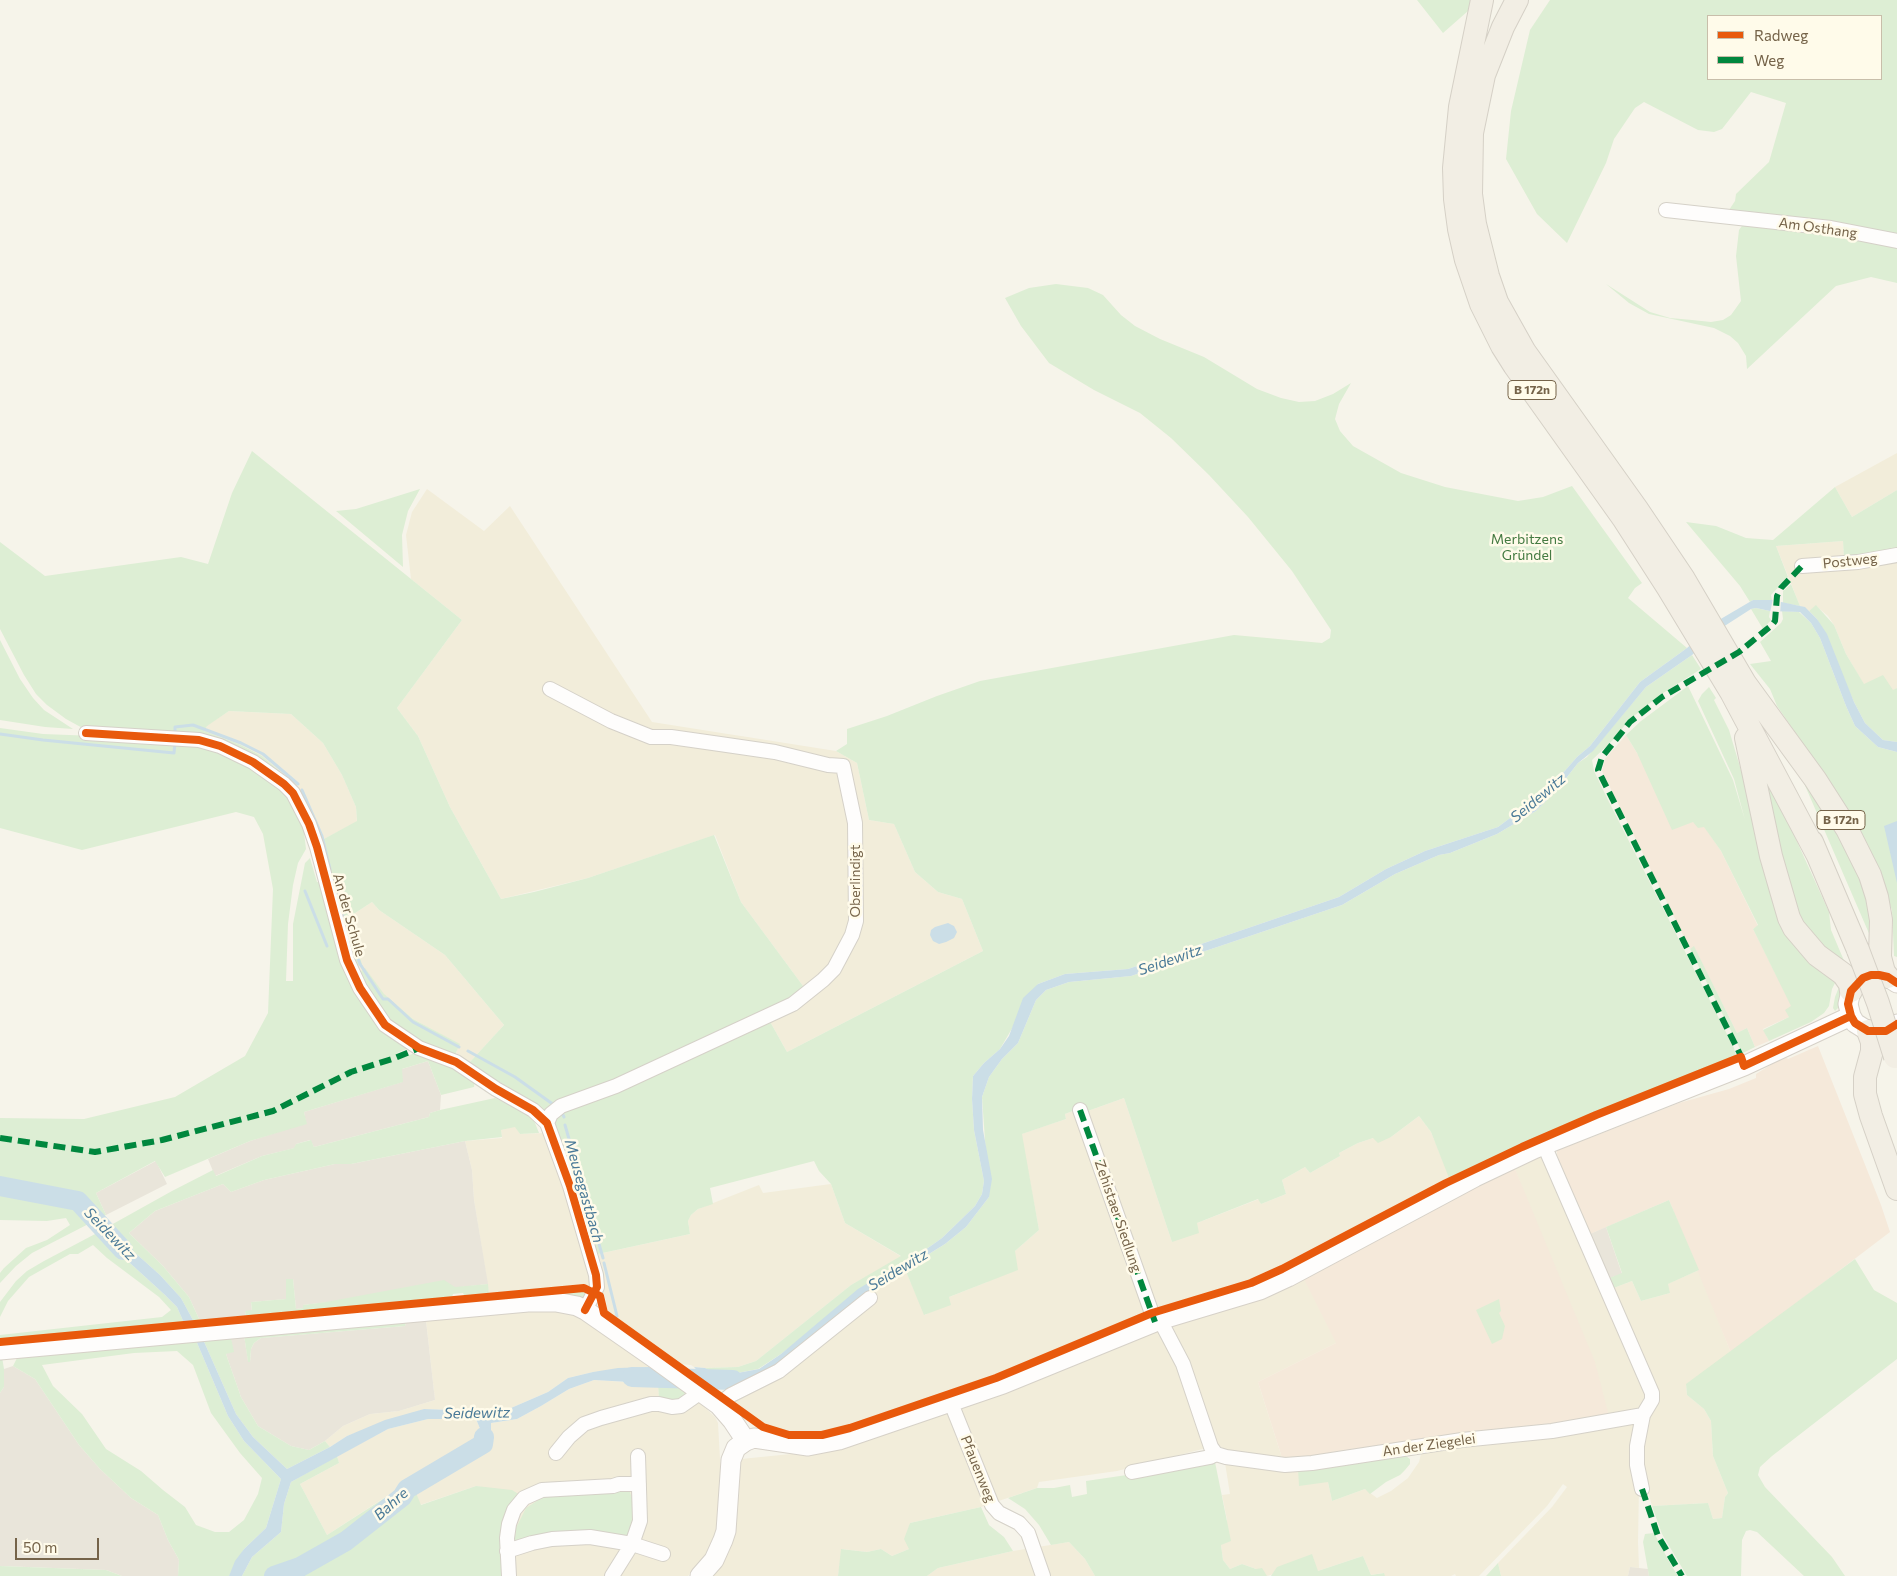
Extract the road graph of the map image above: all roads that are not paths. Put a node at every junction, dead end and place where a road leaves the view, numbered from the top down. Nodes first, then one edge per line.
1 (1482, 0) edge
2 (1504, 0) edge
3 (1517, 0) edge
4 (1526, 0) edge
5 (1503, 26) junction
6 (1465, 77) junction
7 (1462, 163) junction
8 (1666, 210) dead end
9 (1897, 242) edge
10 (1897, 555) edge
11 (1802, 566) dead end
12 (1738, 688) junction
13 (550, 689) dead end
14 (86, 733) dead end
15 (1892, 980) edge
16 (1851, 991) junction
17 (1851, 1016) junction
18 (1897, 1024) edge
19 (1868, 1031) junction
20 (1896, 1060) edge
21 (1080, 1110) dead end
22 (547, 1123) junction
23 (1544, 1145) junction
24 (1897, 1190) edge
25 (870, 1298) dead end
26 (585, 1310) junction
27 (1157, 1321) junction
28 (0, 1350) edge
29 (696, 1389) junction
30 (951, 1403) junction
31 (719, 1405) junction
32 (1643, 1415) junction
33 (746, 1441) junction
34 (556, 1453) dead end
35 (1216, 1454) junction
36 (638, 1456) dead end
37 (1132, 1472) dead end
38 (639, 1484) junction
39 (1642, 1489) dead end
40 (632, 1544) junction
41 (507, 1551) junction
42 (663, 1554) dead end
43 (509, 1576) edge
44 (612, 1576) edge
45 (700, 1576) edge
46 (1043, 1576) edge

1 - 6 highway, B 172n
2 - 6 highway, B 172n
3 - 5 highway, B 172n
4 - 5 highway
5 - 7 highway, B 172n
6 - 7 highway, B 172n
7 - 12 highway, B 172n
8 - 9 street, Am Osthang
10 - 11 street, Postweg
12 - 15 highway, B 172n
12 - 16 highway
12 - 20 highway, B 172n, bridge
13 - 22 street, Oberlindigt
14 - 22 street, An der Schule
15 - 16 main road
16 - 17 main road
17 - 19 main road
17 - 23 main road
18 - 19 main road
19 - 24 highway
21 - 27 street, Zehistaer Siedlung
22 - 26 street
23 - 27 main road
23 - 32 street
25 - 31 street
26 - 28 main road
26 - 29 main road
27 - 30 main road
27 - 35 street
29 - 31 main road
29 - 34 street
30 - 33 main road
30 - 46 street, Pfauenweg
31 - 33 main road
32 - 35 street, An der Ziegelei
32 - 39 street
33 - 45 main road
35 - 37 street, An der Ziegelei
36 - 38 street
38 - 40 street
38 - 41 street
40 - 41 street
40 - 42 street
40 - 44 street
41 - 43 street

